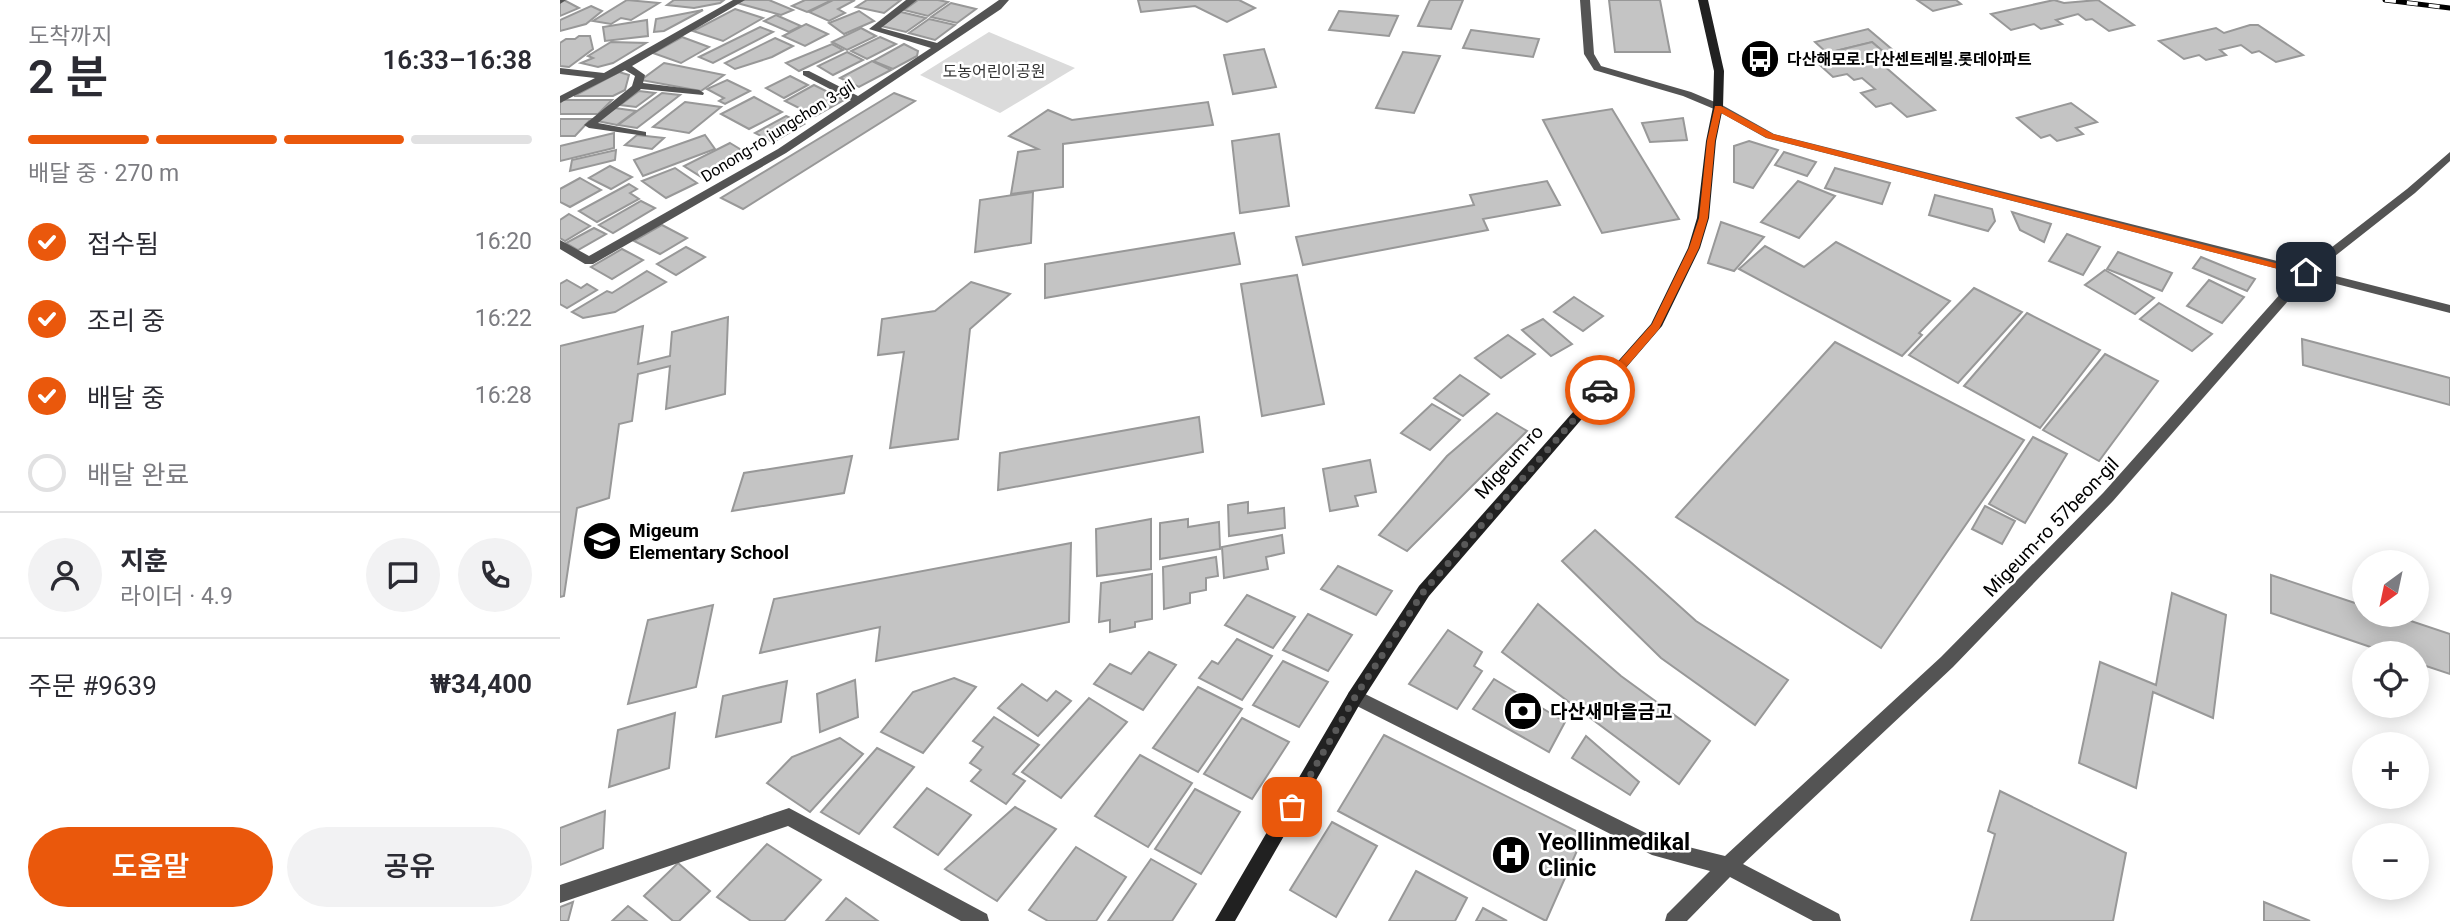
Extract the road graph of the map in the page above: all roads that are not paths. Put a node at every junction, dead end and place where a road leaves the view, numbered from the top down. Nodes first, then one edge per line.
1 (740, 0) edge
2 (912, 0) edge
3 (1004, 0) edge
4 (1585, 0) edge
5 (1703, 0) edge
6 (939, 47) junction
7 (625, 66) junction
8 (560, 71) edge
9 (806, 73) dead end
10 (606, 76) junction
11 (637, 85) junction
12 (699, 93) dead end
13 (560, 100) edge
14 (859, 100) junction
15 (1718, 107) junction
16 (642, 134) dead end
17 (2450, 155) edge
18 (560, 244) edge
19 (2306, 272) junction
20 (2450, 309) edge
21 (1355, 697) junction
22 (1728, 866) junction
23 (560, 894) edge
24 (980, 921) edge
25 (1224, 921) edge
26 (1674, 921) edge
27 (1832, 921) edge

1 - 7 street
2 - 6 street
3 - 6 street, Donong-ro jungchon 3-gil
4 - 15 street
5 - 15 street, Migeum-ro
6 - 14 street, Donong-ro jungchon 3-gil
7 - 10 street
7 - 11 street
8 - 10 street
9 - 14 street
10 - 13 street
11 - 12 street
11 - 16 street
14 - 18 street, Donong-ro jungchon 3-gil
15 - 19 street
15 - 21 street, Migeum-ro
17 - 19 street, Migeum-ro 57beon-gil
19 - 20 street
19 - 22 street, Migeum-ro 57beon-gil
21 - 22 street
21 - 25 street, Migeum-ro
22 - 26 street, Migeum-ro 57beon-gil
22 - 27 street
23 - 24 street

